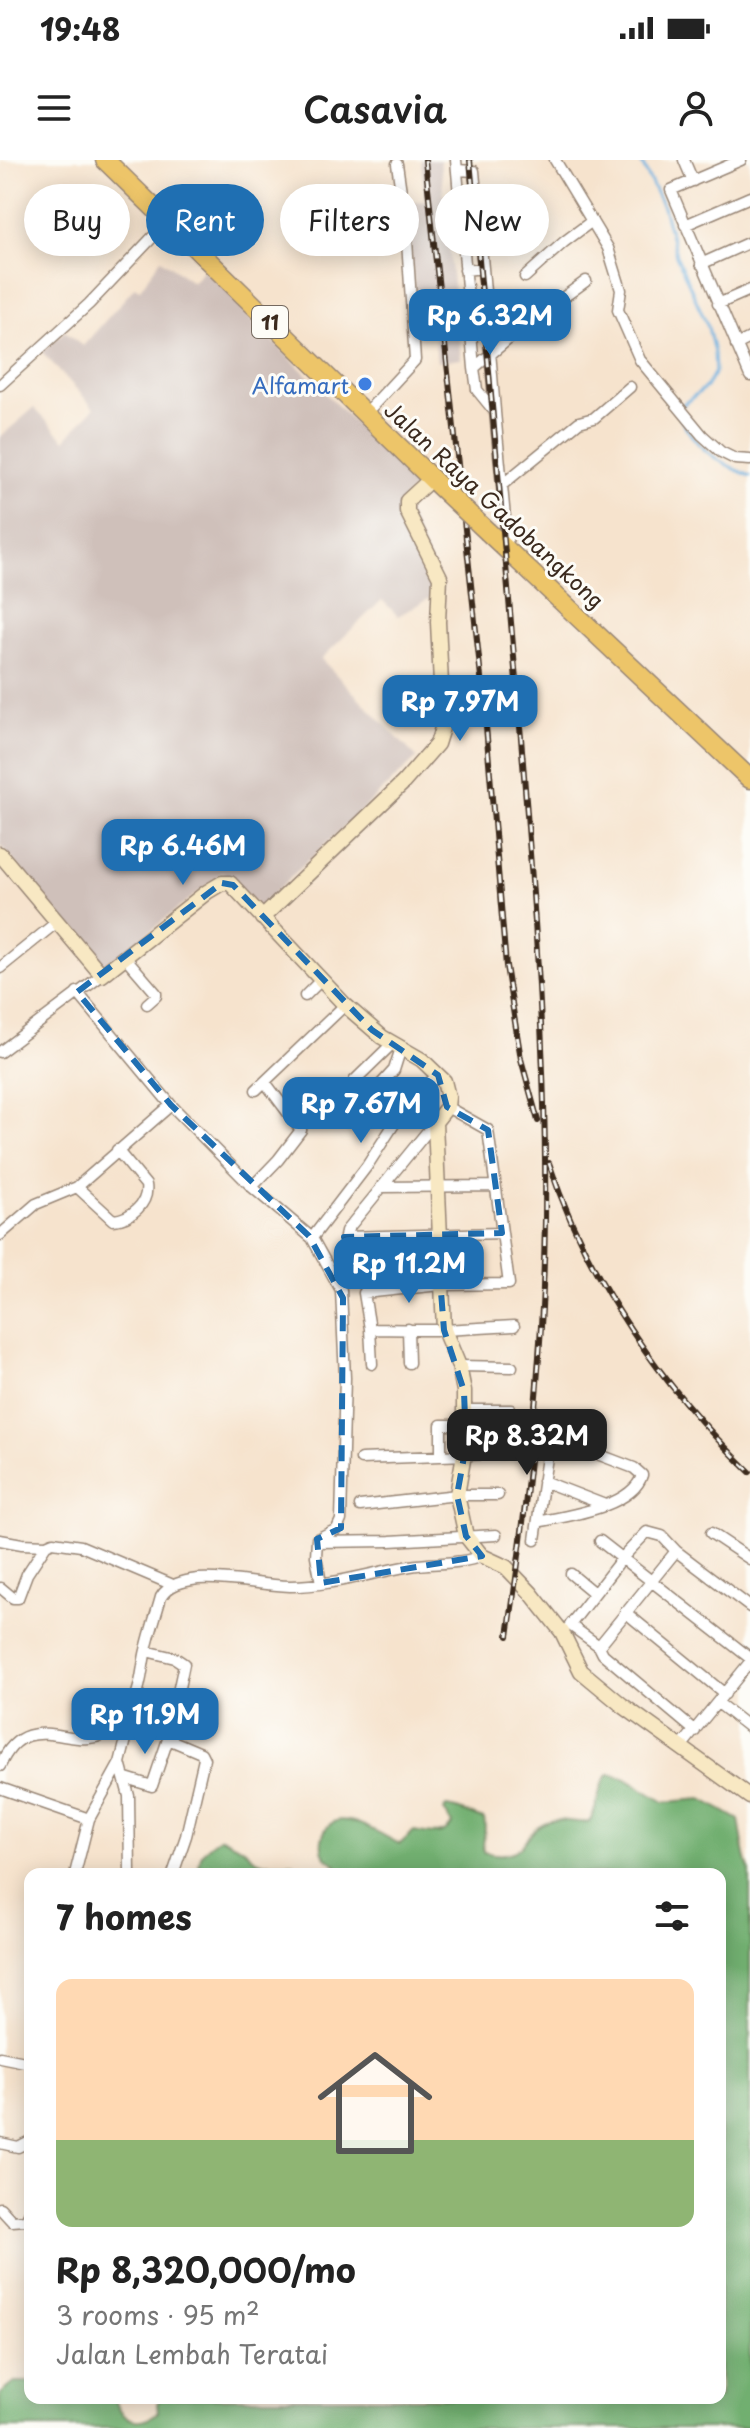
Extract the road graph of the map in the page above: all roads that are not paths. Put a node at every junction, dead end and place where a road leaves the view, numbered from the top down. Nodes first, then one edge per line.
1 (105, 160) edge
2 (555, 160) edge
3 (684, 160) edge
4 (741, 160) edge
5 (397, 164) dead end
6 (456, 165) edge
7 (474, 166) edge
8 (693, 181) junction
9 (750, 197) edge
10 (146, 201) edge
11 (592, 221) junction
12 (685, 225) junction
13 (750, 242) edge
14 (146, 244) edge
15 (202, 256) edge
16 (701, 264) junction
17 (483, 268) junction
18 (465, 270) junction
19 (525, 277) dead end
20 (586, 281) dead end
21 (750, 290) edge
22 (718, 304) junction
23 (750, 338) edge
24 (736, 345) junction
25 (491, 356) junction
26 (474, 368) junction
27 (750, 376) edge
28 (0, 385) edge
29 (630, 387) dead end
30 (495, 412) junction
31 (365, 414) junction
32 (749, 457) edge
33 (433, 481) junction
34 (502, 485) junction
35 (508, 551) junction
36 (750, 779) edge
37 (0, 854) edge
38 (262, 918) junction
39 (57, 922) junction
40 (125, 957) junction
41 (0, 968) edge
42 (102, 975) junction
43 (320, 981) junction
44 (77, 992) junction
45 (305, 996) dead end
46 (147, 1004) dead end
47 (345, 1005) junction
48 (397, 1045) junction
49 (0, 1052) edge
50 (438, 1075) junction
51 (354, 1081) dead end
52 (265, 1082) junction
53 (256, 1090) dead end
54 (373, 1093) dead end
55 (171, 1105) junction
56 (447, 1107) junction
57 (435, 1122) junction
58 (117, 1150) junction
59 (495, 1186) junction
60 (77, 1187) junction
61 (252, 1187) junction
62 (381, 1187) junction
63 (438, 1187) junction
64 (2, 1228) edge
65 (502, 1233) junction
66 (440, 1235) junction
67 (345, 1237) junction
68 (312, 1238) junction
69 (440, 1282) junction
70 (514, 1326) dead end
71 (370, 1329) junction
72 (408, 1329) junction
73 (444, 1330) junction
74 (409, 1363) dead end
75 (372, 1364) dead end
76 (459, 1366) junction
77 (512, 1367) dead end
78 (511, 1410) dead end
79 (466, 1418) junction
80 (547, 1452) junction
81 (464, 1454) junction
82 (441, 1455) junction
83 (361, 1459) dead end
84 (543, 1481) junction
85 (457, 1495) junction
86 (498, 1495) dead end
87 (605, 1505) junction
88 (360, 1506) dead end
89 (538, 1522) junction
90 (711, 1533) dead end
91 (496, 1535) dead end
92 (466, 1536) junction
93 (0, 1540) edge
94 (535, 1540) dead end
95 (600, 1541) dead end
96 (317, 1542) junction
97 (46, 1545) junction
98 (676, 1551) junction
99 (482, 1556) junction
100 (623, 1557) junction
101 (750, 1559) edge
102 (571, 1574) dead end
103 (650, 1580) junction
104 (321, 1583) junction
105 (173, 1585) junction
106 (1, 1588) edge
107 (594, 1593) junction
108 (750, 1607) edge
109 (625, 1612) junction
110 (599, 1646) junction
111 (146, 1651) junction
112 (750, 1662) edge
113 (136, 1696) junction
114 (722, 1699) junction
115 (750, 1728) edge
116 (695, 1731) junction
117 (168, 1739) junction
118 (680, 1748) junction
119 (120, 1763) junction
120 (0, 1766) edge
121 (126, 1778) junction
122 (0, 1788) edge
123 (750, 1797) edge
124 (89, 1819) junction
125 (77, 1868) edge
126 (130, 1868) edge
127 (175, 1868) edge
128 (0, 2057) edge
129 (24, 2062) edge
130 (0, 2143) edge
131 (24, 2144) edge
132 (0, 2208) edge
133 (24, 2220) edge

1 - 10 highway, Jalan Raya Gadobangkong / 11
2 - 11 street
3 - 8 street
4 - 8 street
5 - 31 street
6 - 7 street
6 - 18 street
7 - 17 street
8 - 12 street
9 - 12 street
11 - 19 street
11 - 32 street
12 - 16 street
13 - 16 street
14 - 28 street
15 - 31 highway, Jalan Raya Gadobangkong / 11
16 - 22 street
17 - 18 street
17 - 25 street
18 - 26 street
20 - 25 street
21 - 22 street
22 - 24 street
23 - 24 street
24 - 27 street
25 - 26 street
25 - 30 street
26 - 30 street
29 - 34 street
30 - 34 street
31 - 33 highway, Jalan Raya Gadobangkong / 11
33 - 35 highway, Jalan Raya Gadobangkong / 11, bridge
33 - 38 main road
34 - 35 street
35 - 36 highway, Jalan Raya Gadobangkong / 11
37 - 39 main road
38 - 40 main road
38 - 43 main road
39 - 41 street
39 - 42 main road
40 - 42 main road
40 - 46 street
42 - 44 street
43 - 45 street
43 - 47 main road
44 - 49 street
44 - 55 street
47 - 48 main road
47 - 52 street
48 - 50 main road
48 - 51 street
48 - 54 street
50 - 56 main road
50 - 68 street
52 - 53 street
52 - 61 street
55 - 58 street
55 - 61 street
56 - 57 main road
56 - 59 street
57 - 62 street
57 - 63 main road
58 - 60 street
58 - 60 street
59 - 63 street
59 - 65 street
60 - 64 street
61 - 68 street
62 - 63 street
62 - 67 street
63 - 66 main road
65 - 66 street
65 - 69 street
66 - 67 street
66 - 69 main road
67 - 69 street
68 - 96 street
69 - 71 street
69 - 73 main road
70 - 73 street
71 - 72 street
71 - 75 street
72 - 73 street
72 - 74 street
73 - 76 main road
76 - 77 street
76 - 79 main road
78 - 79 street
79 - 81 main road
79 - 82 street
80 - 81 street
80 - 84 street
80 - 87 street
81 - 82 street
81 - 85 main road
82 - 83 street
84 - 87 street
84 - 89 street
85 - 86 street
85 - 88 street
85 - 92 main road
87 - 89 street
89 - 94 street
90 - 101 street
91 - 92 street
92 - 96 street
92 - 99 main road
93 - 97 street
95 - 100 street
96 - 104 street
97 - 105 street
97 - 106 street
98 - 100 street
98 - 103 street
98 - 108 street
99 - 104 street
99 - 118 main road
100 - 103 street
100 - 107 street
102 - 107 street
103 - 109 street
103 - 112 street
104 - 105 street
105 - 111 street
107 - 110 street
109 - 110 street
109 - 114 street
110 - 116 street
111 - 113 street
111 - 117 street
112 - 114 street
113 - 119 street
113 - 120 street
114 - 115 street
114 - 116 street
116 - 118 street
117 - 121 street
117 - 127 street
118 - 123 main road
119 - 121 street
119 - 124 street
121 - 126 street
122 - 124 street
124 - 125 street
128 - 129 street
130 - 131 street
132 - 133 street

